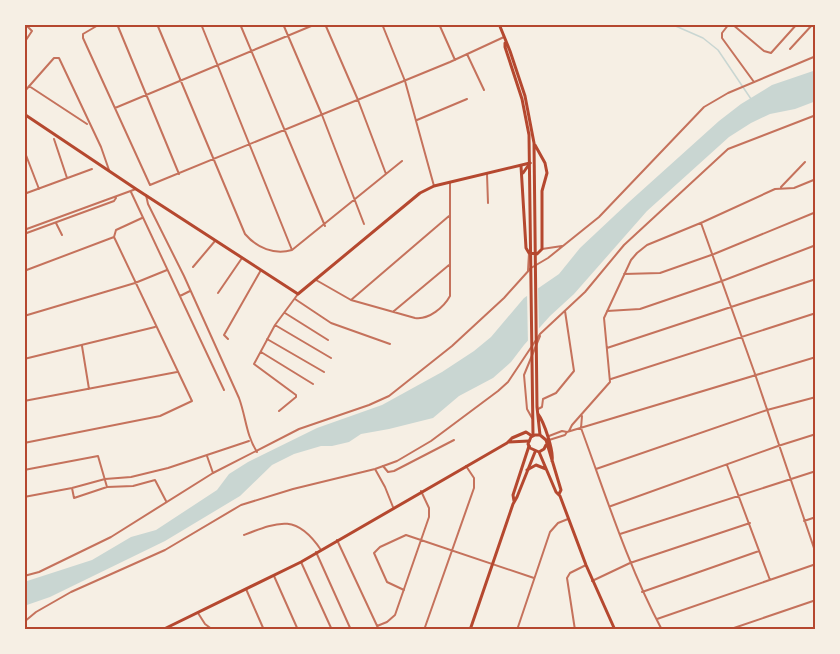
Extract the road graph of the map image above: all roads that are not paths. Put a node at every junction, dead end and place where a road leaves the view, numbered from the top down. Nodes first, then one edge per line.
1 (26, 24) edge
2 (100, 24) edge
3 (117, 24) edge
4 (157, 24) edge
5 (201, 24) edge
6 (240, 24) edge
7 (283, 24) edge
8 (316, 24) edge
9 (325, 24) edge
10 (381, 24) edge
11 (439, 24) edge
12 (499, 24) edge
13 (730, 24) edge
14 (797, 24) edge
15 (811, 24) edge
16 (288, 36) junction
17 (504, 37) junction
18 (24, 43) edge
19 (506, 43) junction
20 (790, 50) dead end
21 (252, 51) junction
22 (467, 54) junction
23 (816, 56) edge
24 (455, 60) junction
25 (218, 66) junction
26 (180, 80) junction
27 (405, 81) junction
28 (754, 82) junction
29 (29, 86) junction
30 (484, 90) dead end
31 (24, 92) edge
32 (146, 95) junction
33 (467, 99) dead end
34 (358, 100) junction
35 (115, 108) junction
36 (24, 114) edge
37 (322, 115) junction
38 (816, 115) edge
39 (417, 120) junction
40 (89, 125) junction
41 (285, 130) junction
42 (54, 139) dead end
43 (534, 143) junction
44 (250, 144) junction
45 (24, 150) edge
46 (214, 160) junction
47 (402, 161) dead end
48 (805, 162) dead end
49 (530, 163) junction
50 (521, 166) junction
51 (92, 169) dead end
52 (535, 169) junction
53 (109, 170) junction
54 (547, 170) junction
55 (179, 174) junction
56 (386, 174) junction
57 (487, 174) junction
58 (533, 174) junction
59 (522, 175) junction
60 (67, 178) junction
61 (816, 179) edge
62 (450, 182) junction
63 (434, 186) junction
64 (781, 187) junction
65 (39, 189) junction
66 (136, 189) junction
67 (131, 192) junction
68 (24, 194) edge
69 (146, 195) junction
70 (355, 200) junction
71 (488, 203) dead end
72 (816, 212) edge
73 (69, 215) junction
74 (450, 215) junction
75 (142, 218) junction
76 (56, 222) junction
77 (42, 223) junction
78 (701, 223) junction
79 (364, 224) dead end
80 (325, 225) junction
81 (43, 227) junction
82 (24, 230) edge
83 (24, 234) edge
84 (62, 235) dead end
85 (114, 237) junction
86 (215, 241) junction
87 (816, 245) edge
88 (562, 246) junction
89 (542, 249) junction
90 (292, 250) junction
91 (529, 253) junction
92 (714, 254) junction
93 (242, 258) junction
94 (450, 264) junction
95 (193, 267) dead end
96 (168, 270) junction
97 (261, 270) junction
98 (24, 271) edge
99 (528, 271) junction
100 (624, 274) junction
101 (816, 279) edge
102 (316, 280) junction
103 (722, 281) junction
104 (135, 284) junction
105 (190, 291) junction
106 (218, 293) dead end
107 (298, 294) junction
108 (180, 296) junction
109 (295, 299) junction
110 (351, 300) junction
111 (732, 308) junction
112 (394, 311) junction
113 (565, 311) junction
114 (607, 311) junction
115 (284, 312) junction
116 (816, 313) edge
117 (24, 316) edge
118 (275, 325) junction
119 (156, 327) junction
120 (540, 334) junction
121 (742, 337) junction
122 (228, 339) dead end
123 (267, 339) junction
124 (328, 340) dead end
125 (390, 344) dead end
126 (82, 346) junction
127 (607, 348) junction
128 (528, 349) junction
129 (261, 352) junction
130 (533, 355) junction
131 (816, 357) edge
132 (331, 358) dead end
133 (24, 359) edge
134 (178, 372) junction
135 (324, 372) dead end
136 (755, 374) junction
137 (610, 379) junction
138 (312, 384) dead end
139 (89, 389) junction
140 (224, 390) dead end
141 (816, 397) edge
142 (24, 401) edge
143 (538, 410) junction
144 (279, 411) dead end
145 (767, 411) junction
146 (583, 414) junction
147 (532, 418) junction
148 (581, 428) junction
149 (568, 432) junction
150 (816, 434) edge
151 (540, 435) junction
152 (533, 436) junction
153 (454, 440) dead end
154 (547, 440) junction
155 (249, 441) junction
156 (507, 442) junction
157 (24, 443) edge
158 (529, 444) junction
159 (778, 446) junction
160 (257, 452) junction
161 (537, 452) junction
162 (207, 456) junction
163 (727, 465) junction
164 (383, 466) junction
165 (466, 466) junction
166 (375, 469) junction
167 (596, 469) junction
168 (24, 470) edge
169 (527, 470) junction
170 (549, 471) junction
171 (816, 471) edge
172 (213, 473) junction
173 (105, 479) junction
174 (790, 479) junction
175 (106, 487) junction
176 (72, 488) junction
177 (421, 491) junction
178 (559, 494) junction
179 (739, 494) junction
180 (24, 497) edge
181 (166, 501) junction
182 (514, 501) junction
183 (611, 506) junction
184 (393, 507) junction
185 (816, 517) edge
186 (568, 519) junction
187 (804, 521) junction
188 (750, 523) junction
189 (620, 534) junction
190 (244, 535) dead end
191 (337, 540) junction
192 (422, 540) junction
193 (321, 550) junction
194 (452, 550) junction
195 (759, 551) junction
196 (315, 553) junction
197 (816, 554) edge
198 (301, 562) junction
199 (493, 563) junction
200 (630, 563) junction
201 (816, 564) edge
202 (586, 565) junction
203 (24, 576) edge
204 (274, 576) junction
205 (534, 578) junction
206 (770, 580) junction
207 (592, 581) junction
208 (246, 589) junction
209 (404, 590) junction
210 (642, 592) junction
211 (816, 600) edge
212 (198, 613) junction
213 (657, 619) junction
214 (24, 622) edge
215 (377, 626) junction
216 (170, 628) edge
217 (162, 630) edge
218 (213, 630) edge
219 (264, 630) edge
220 (298, 630) edge
221 (332, 630) edge
222 (351, 630) edge
223 (379, 630) edge
224 (424, 630) edge
225 (470, 630) edge
226 (517, 630) edge
227 (575, 630) edge
228 (615, 630) edge
229 (662, 630) edge
230 (728, 630) edge

1 - 18 street
2 - 35 street
3 - 32 street
4 - 26 street
5 - 25 street
6 - 21 street
7 - 16 street
8 - 16 street
9 - 34 street
10 - 27 street
11 - 24 street
12 - 17 main road
13 - 14 street
13 - 28 street
15 - 20 street
16 - 21 street
16 - 37 street
17 - 19 main road
17 - 22 street
19 - 43 main road
19 - 49 main road
21 - 25 street
21 - 41 street
22 - 24 street
22 - 30 street
23 - 28 street
24 - 27 street
25 - 26 street
25 - 44 street
26 - 32 street
26 - 46 street
27 - 34 street
27 - 39 street
28 - 88 street
29 - 31 street
29 - 40 street
29 - 40 street
32 - 35 street
32 - 55 street
33 - 39 street
34 - 37 street
34 - 56 street
35 - 55 street
36 - 53 main road
37 - 41 street
37 - 70 street
38 - 113 street
39 - 63 street
40 - 53 street
41 - 44 street
41 - 80 street
42 - 60 street
43 - 52 main road
43 - 54 main road
44 - 46 street
44 - 90 street
45 - 65 street
46 - 55 street
46 - 90 street
47 - 56 street
48 - 64 street
49 - 50 main road
49 - 58 main road
49 - 59 main road
50 - 57 main road
50 - 59 main road
51 - 60 street
52 - 54 main road
52 - 58 main road
53 - 66 main road
54 - 89 main road
56 - 70 street
57 - 62 main road
57 - 71 street
58 - 143 main road
58 - 147 main road
59 - 91 main road
60 - 65 street
61 - 64 street
62 - 63 main road
62 - 74 street
63 - 102 main road
64 - 78 street
65 - 68 street
66 - 67 street
66 - 69 main road
67 - 73 street
67 - 75 street
69 - 86 main road
69 - 105 street
70 - 79 street
70 - 80 street
72 - 92 street
73 - 76 street
73 - 77 street
74 - 94 street
74 - 110 street
75 - 85 street
75 - 96 street
76 - 81 street
76 - 84 street
77 - 81 street
77 - 82 street
78 - 92 street
78 - 100 street
80 - 90 street
81 - 83 street
85 - 98 street
85 - 104 street
86 - 93 main road
86 - 95 street
87 - 103 street
88 - 89 street
88 - 99 street
89 - 91 main road
91 - 99 street
92 - 100 street
92 - 103 street
93 - 97 main road
93 - 106 street
94 - 112 street
94 - 112 street
96 - 104 street
96 - 108 street
97 - 107 main road
97 - 122 street
99 - 160 street
100 - 114 street
101 - 111 street
102 - 107 main road
102 - 110 street
103 - 111 street
103 - 114 street
104 - 117 street
104 - 119 street
105 - 108 street
105 - 155 street
107 - 109 street
108 - 140 street
109 - 115 street
109 - 125 street
110 - 112 street
111 - 121 street
111 - 127 street
113 - 120 street
113 - 143 street
114 - 127 street
115 - 118 street
115 - 124 street
116 - 121 street
118 - 123 street
118 - 132 street
119 - 126 street
119 - 134 street
120 - 128 street
120 - 130 street
121 - 136 street
121 - 137 street
123 - 129 street
123 - 135 street
126 - 133 street
126 - 139 street
127 - 137 street
128 - 130 street
128 - 164 street
129 - 138 street
129 - 144 street
130 - 147 street
131 - 136 street
134 - 139 street
134 - 157 street
136 - 145 street
136 - 148 street
137 - 146 street
139 - 142 street
141 - 145 street
143 - 151 main road
143 - 154 main road
145 - 159 street
145 - 167 street
146 - 148 street
146 - 149 street
147 - 152 main road
148 - 149 street
148 - 167 street
149 - 154 street
150 - 159 street
151 - 152 main road
151 - 154 main road
152 - 156 main road
152 - 158 main road
153 - 164 street
154 - 161 main road
154 - 178 main road
155 - 160 street
155 - 162 street
156 - 158 main road
156 - 165 main road
158 - 161 main road
158 - 182 main road
159 - 163 street
159 - 174 street
160 - 172 street
161 - 169 main road
161 - 170 main road
162 - 172 street
162 - 173 street
163 - 179 street
163 - 183 street
164 - 166 street
165 - 177 main road
165 - 194 street
166 - 184 street
166 - 214 street
167 - 183 street
168 - 173 street
169 - 170 main road
169 - 182 main road
170 - 178 main road
171 - 174 street
172 - 181 street
173 - 175 street
173 - 176 street
174 - 179 street
174 - 187 street
175 - 176 street
175 - 181 street
176 - 180 street
177 - 184 main road
177 - 192 street
178 - 186 main road
179 - 188 street
179 - 189 street
181 - 203 street
182 - 199 main road
183 - 189 street
184 - 191 main road
185 - 187 street
186 - 202 main road
186 - 205 street
187 - 197 street
188 - 195 street
188 - 200 street
189 - 200 street
190 - 193 street
191 - 193 main road
191 - 215 street
192 - 194 street
192 - 209 street
192 - 209 street
193 - 196 main road
194 - 199 street
194 - 224 street
195 - 206 street
195 - 210 street
196 - 198 main road
196 - 222 street
198 - 204 main road
198 - 221 street
199 - 205 street
199 - 225 main road
200 - 207 street
200 - 210 street
201 - 206 street
202 - 207 main road
202 - 227 street
204 - 208 main road
204 - 220 street
205 - 226 street
206 - 213 street
207 - 228 main road
208 - 212 main road
208 - 219 street
209 - 215 street
210 - 213 street
211 - 230 street
212 - 216 main road
212 - 218 street
213 - 229 street
215 - 223 street
216 - 217 main road

